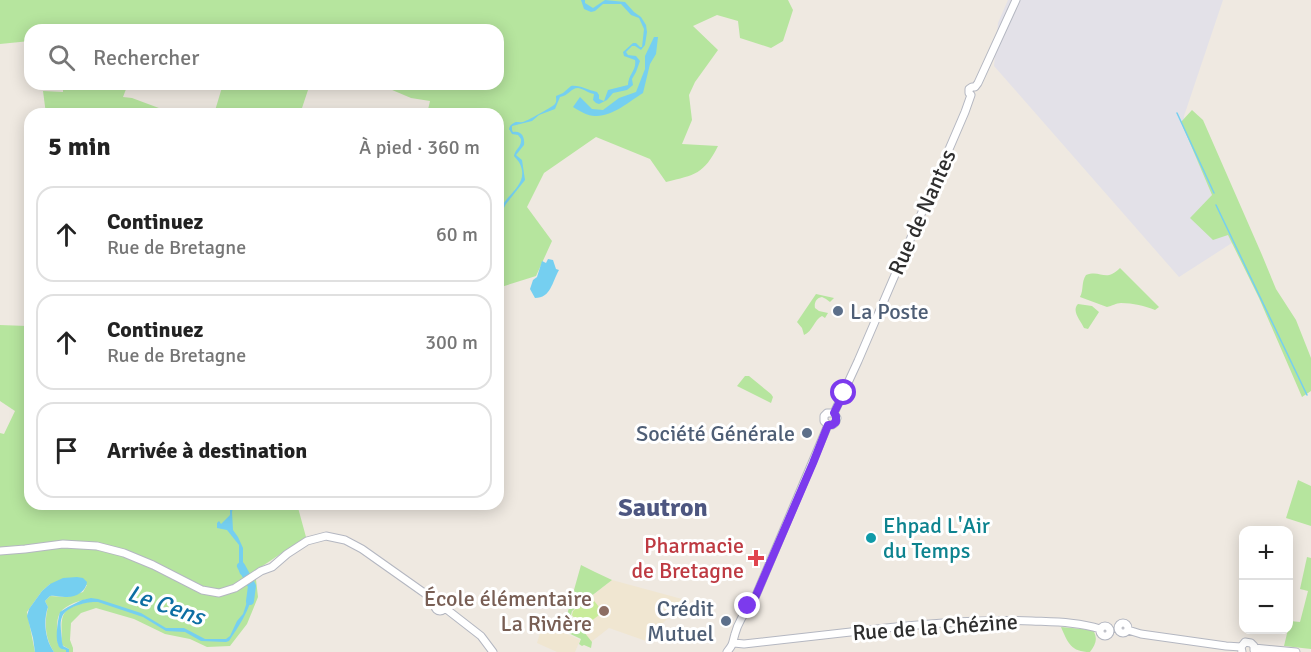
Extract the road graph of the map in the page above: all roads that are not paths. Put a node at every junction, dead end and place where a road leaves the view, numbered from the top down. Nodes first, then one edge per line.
1 (1016, 0) edge
2 (0, 551) edge
3 (734, 643) junction
4 (1241, 649) edge
5 (1253, 650) edge
6 (493, 652) edge
7 (728, 652) edge
8 (1296, 652) edge

1 - 3 street, Rue de Nantes
2 - 6 street
3 - 4 street, Rue de la Chézine
3 - 7 street
4 - 5 street
5 - 8 street

